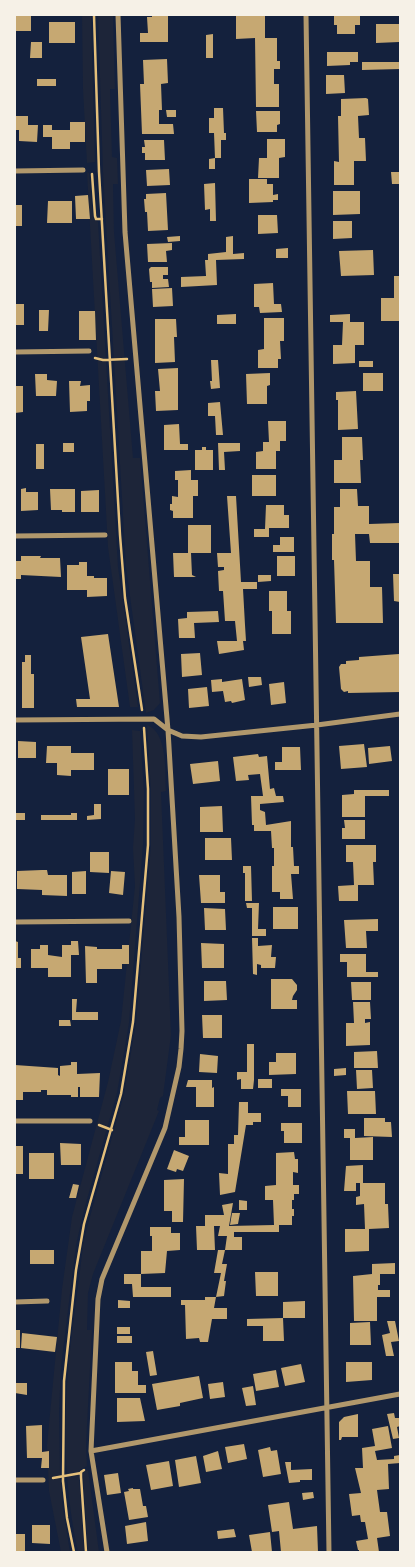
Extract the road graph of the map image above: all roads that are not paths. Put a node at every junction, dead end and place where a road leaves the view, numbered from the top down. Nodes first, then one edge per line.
1 (118, 15) edge
2 (306, 15) edge
3 (15, 170) edge
4 (83, 170) road end
5 (90, 351) road end
6 (15, 352) edge
7 (105, 535) dead end
8 (15, 536) edge
9 (400, 714) edge
10 (15, 720) edge
11 (316, 725) junction
12 (168, 730) junction
13 (130, 921) dead end
14 (15, 922) edge
15 (15, 1121) edge
16 (90, 1121) road end
17 (47, 1301) dead end
18 (15, 1302) edge
19 (400, 1394) edge
20 (327, 1408) junction
21 (91, 1451) junction
22 (15, 1480) edge
23 (43, 1480) road end
24 (108, 1552) edge
25 (329, 1552) edge

1 - 12 street
2 - 11 street
3 - 4 street
5 - 6 street
7 - 8 street
9 - 11 street
10 - 12 street
11 - 12 street
11 - 20 street
12 - 21 street
13 - 14 street
15 - 16 street
17 - 18 street
19 - 20 street
20 - 21 street
20 - 25 street
21 - 24 street
22 - 23 street

